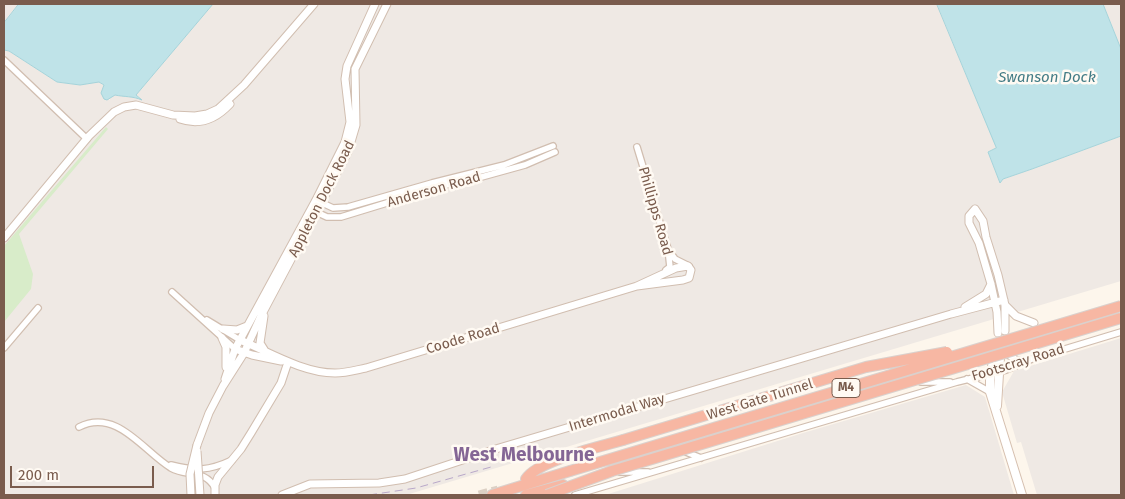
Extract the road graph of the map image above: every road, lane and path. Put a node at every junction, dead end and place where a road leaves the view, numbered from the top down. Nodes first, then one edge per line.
1 (314, 4) edge
2 (377, 4) edge
3 (387, 4) edge
4 (4, 60) edge
5 (87, 139) junction
6 (637, 147) dead end
7 (319, 202) junction
8 (314, 211) junction
9 (4, 238) edge
10 (668, 249) junction
11 (690, 268) junction
12 (991, 284) junction
13 (638, 286) junction
14 (172, 292) dead end
15 (995, 302) junction
16 (1004, 303) junction
17 (266, 306) junction
18 (1121, 306) edge
19 (38, 308) dead end
20 (951, 314) junction
21 (201, 316) junction
22 (1121, 318) edge
23 (1034, 323) dead end
24 (249, 324) junction
25 (223, 329) junction
26 (1121, 332) edge
27 (1076, 335) dead end
28 (222, 338) junction
29 (240, 340) junction
30 (249, 344) junction
31 (991, 344) junction
32 (1079, 345) junction
33 (4, 348) edge
34 (235, 349) junction
35 (265, 350) junction
36 (244, 353) junction
37 (1001, 358) joint
38 (1032, 359) junction
39 (276, 360) junction
40 (287, 361) junction
41 (237, 367) junction
42 (995, 372) junction
43 (967, 379) junction
44 (921, 382) dead end
45 (957, 382) junction
46 (224, 384) junction
47 (990, 392) junction
48 (876, 395) dead end
49 (868, 408) junction
50 (996, 408) junction
51 (799, 418) dead end
52 (79, 427) dead end
53 (802, 428) junction
54 (197, 445) junction
55 (707, 445) dead end
56 (686, 452) dead end
57 (722, 452) junction
58 (703, 458) junction
59 (232, 460) junction
60 (164, 463) junction
61 (663, 469) junction
62 (613, 471) junction
63 (525, 487) edge
64 (215, 491) edge
65 (191, 495) edge
66 (200, 495) edge
67 (282, 495) edge
68 (485, 495) edge
69 (492, 495) edge
70 (547, 495) edge
71 (576, 495) edge
72 (1022, 495) edge

1 - 5 street
2 - 7 street, Appleton Dock Road
3 - 7 street, Appleton Dock Road
4 - 5 street
5 - 9 street
6 - 10 street, Phillipps Road
7 - 8 street, Appleton Dock Road
7 - 8 street, Anderson Road
8 - 17 street, Appleton Dock Road
8 - 24 street, Appleton Dock Road
10 - 11 street
10 - 13 street, Phillipps Road
11 - 13 street, Coode Road
11 - 13 street, Coode Road
12 - 15 street
12 - 16 street
12 - 20 street, Intermodal Way
13 - 40 street, Coode Road
14 - 21 street, Coode Road
15 - 16 street, Intermodal Way
15 - 16 street
15 - 20 street, Intermodal Way
16 - 23 street
17 - 30 street, Appleton Dock Road
17 - 35 street
18 - 31 highway, West Gate Tunnel / M4, bridge
19 - 33 street
20 - 67 street, Intermodal Way
21 - 25 street, Coode Road
21 - 28 street, Coode Road
22 - 62 highway, West Gate Tunnel / M4, bridge
24 - 25 street
24 - 29 street, Appleton Dock Road
25 - 29 street, Coode Road
26 - 32 street, Footscray Road
27 - 32 street, Footscray Road
28 - 34 street, Coode Road
28 - 46 street
29 - 30 street, Coode Road
29 - 34 street, Appleton Dock Road
30 - 35 street, Coode Road
30 - 36 street, Appleton Dock Road
31 - 63 highway, West Gate Tunnel / M4, bridge
31 - 63 highway, bridge
32 - 38 street, Footscray Road
34 - 36 street, Coode Road
34 - 46 street, Appleton Dock Road
35 - 40 street, Coode Road
36 - 39 street, Coode Road
36 - 41 street, Appleton Dock Road
37 - 38 street
37 - 42 main road
38 - 42 street, Footscray Road
39 - 40 street, Coode Road
39 - 41 street
40 - 59 street
41 - 46 street, Appleton Dock Road
42 - 43 street, Footscray Road
42 - 47 main road
42 - 50 main road
43 - 45 street, Footscray Road
43 - 47 street
44 - 45 street, Footscray Road
45 - 49 street, Footscray Road
46 - 54 street, Appleton Dock Road
47 - 50 main road
48 - 49 street
49 - 53 street, Footscray Road
50 - 72 main road
51 - 53 street
52 - 60 street
53 - 57 street, Footscray Road
54 - 65 street, Appleton Dock Road, bridge
54 - 66 street, Appleton Dock Road, bridge
55 - 57 street
56 - 58 street
57 - 58 street, Footscray Road
58 - 61 street, Footscray Road
59 - 60 street
59 - 64 street
60 - 64 street
61 - 62 street, Footscray Road
61 - 71 street, Footscray Road
62 - 63 highway, West Gate Tunnel / M4, bridge
62 - 70 highway, bridge
63 - 68 highway
63 - 69 highway, West Gate Tunnel / M4

